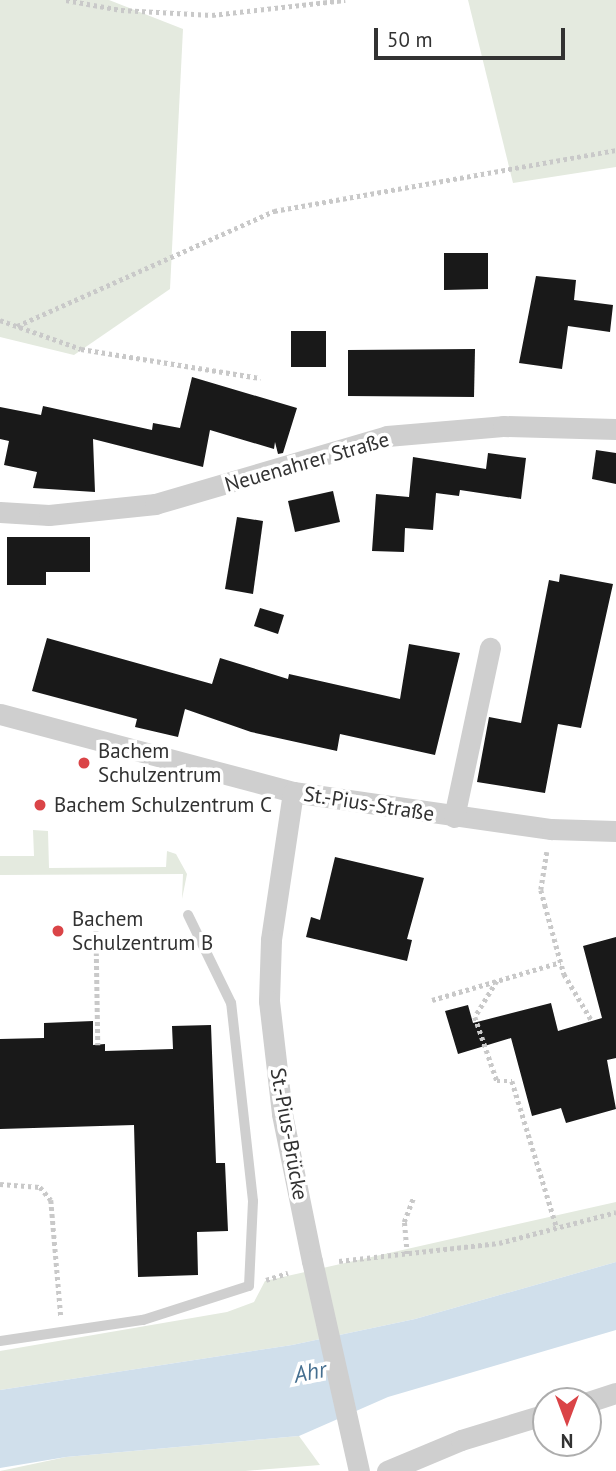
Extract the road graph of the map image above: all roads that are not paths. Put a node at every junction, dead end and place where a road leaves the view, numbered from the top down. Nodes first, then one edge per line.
1 (616, 429) edge
2 (0, 512) edge
3 (490, 648) dead end
4 (0, 714) edge
5 (293, 792) junction
6 (454, 817) junction
7 (616, 831) edge
8 (188, 915) dead end
9 (0, 1340) edge
10 (532, 1418) edge
11 (359, 1471) edge
12 (387, 1471) edge

1 - 2 street, Neuenahrer Straße
3 - 6 street, St.-Pius-Straße
4 - 5 street, St.-Pius-Straße
5 - 6 street, St.-Pius-Straße
5 - 11 street, St.-Pius-Brücke, bridge
6 - 7 street, St.-Pius-Straße
8 - 9 lane
10 - 12 street

